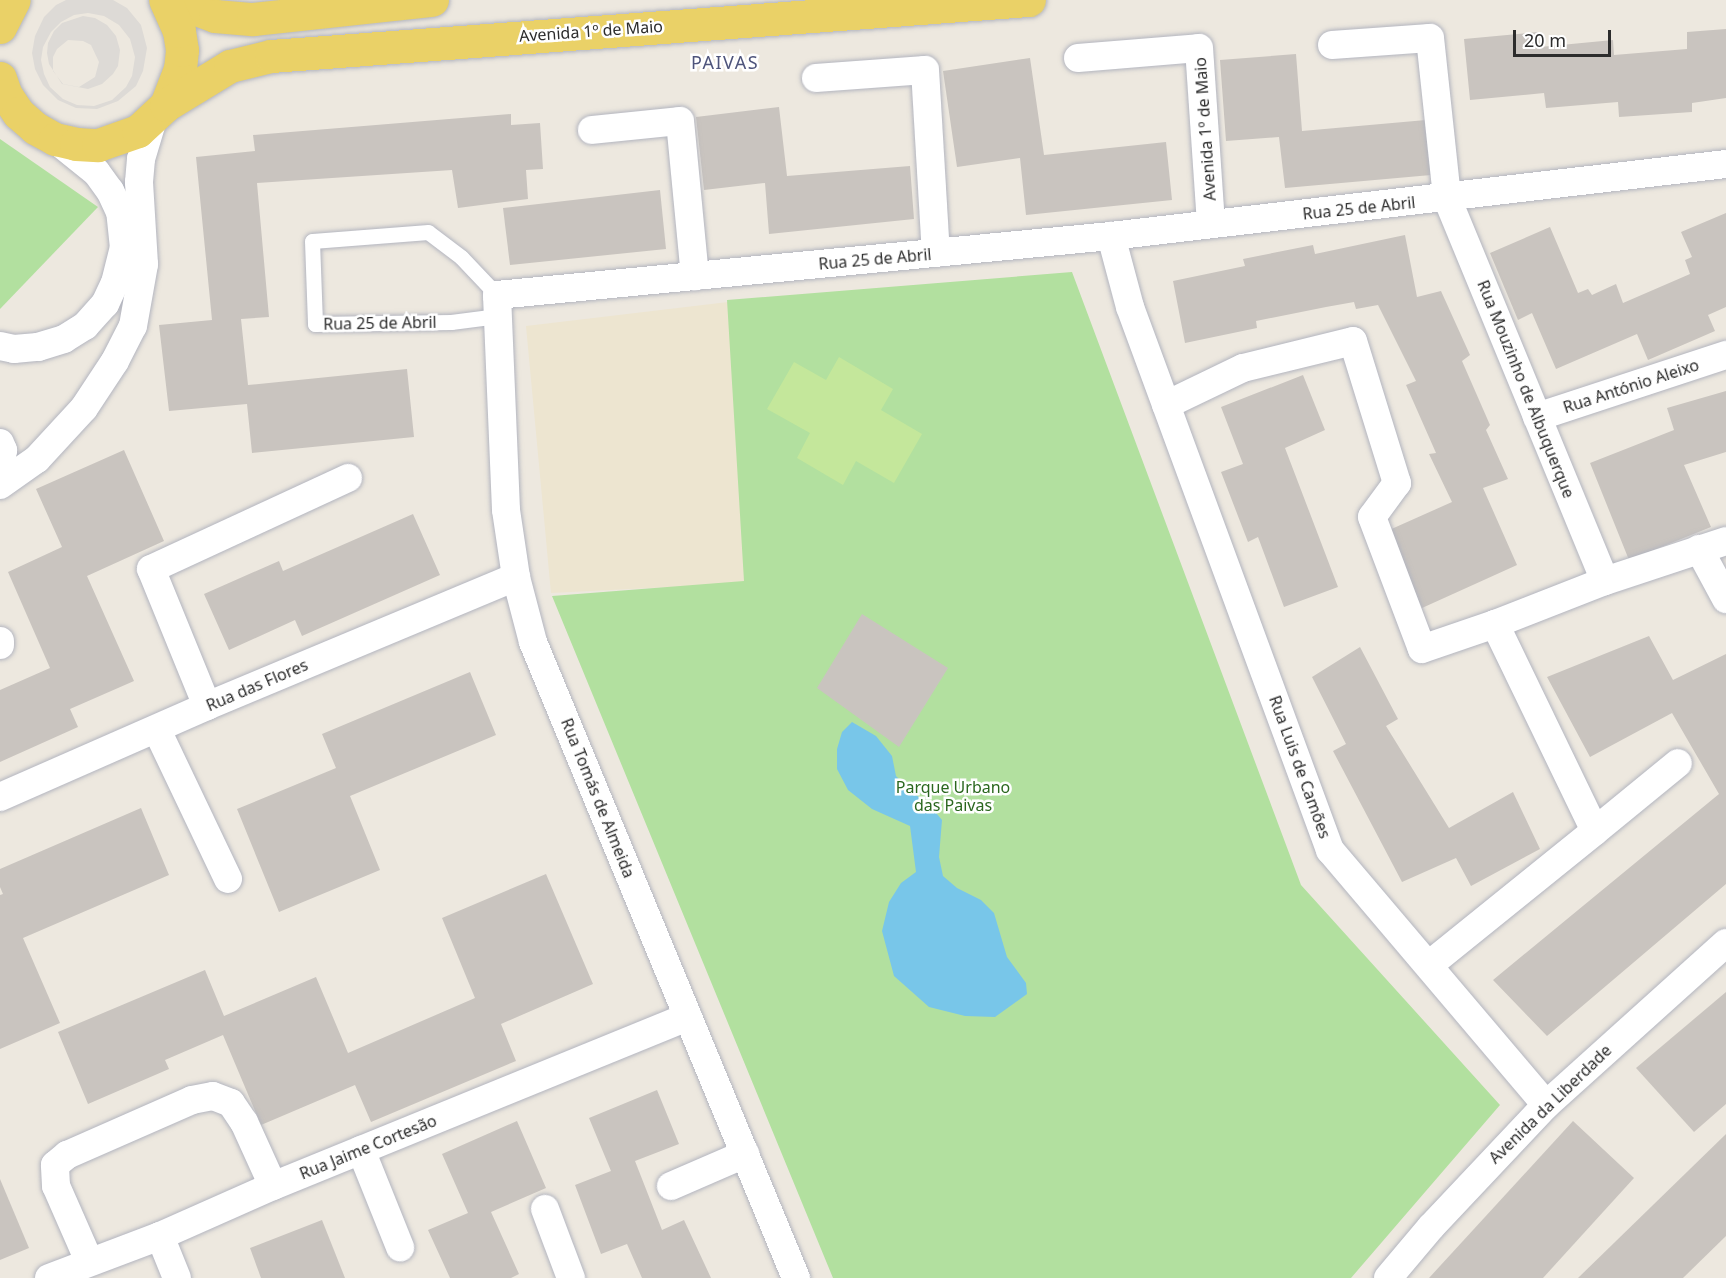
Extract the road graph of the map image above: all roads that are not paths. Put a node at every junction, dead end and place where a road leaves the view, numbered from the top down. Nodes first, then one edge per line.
1 (14, 0) edge
2 (165, 0) edge
3 (172, 0) edge
4 (432, 0) edge
5 (1029, 0) edge
6 (0, 27) edge
7 (1332, 45) dead end
8 (1078, 58) dead end
9 (0, 78) edge
10 (816, 78) dead end
11 (9, 108) edge
12 (159, 112) junction
13 (592, 130) dead end
14 (54, 139) junction
15 (1726, 165) edge
16 (1447, 198) junction
17 (1211, 224) junction
18 (1112, 236) junction
19 (936, 253) junction
20 (695, 276) junction
21 (497, 306) junction
22 (0, 346) edge
23 (1726, 355) edge
24 (1166, 405) junction
25 (1537, 417) junction
26 (0, 443) edge
27 (0, 467) edge
28 (348, 478) dead end
29 (0, 485) edge
30 (1713, 545) edge
31 (516, 577) junction
32 (1605, 581) junction
33 (1726, 599) edge
34 (1495, 624) junction
35 (207, 706) junction
36 (157, 730) junction
37 (1678, 764) dead end
38 (0, 797) edge
39 (1595, 831) junction
40 (228, 879) dead end
41 (1726, 943) edge
42 (1429, 965) junction
43 (688, 1017) junction
44 (1546, 1105) junction
45 (361, 1150) junction
46 (745, 1154) junction
47 (671, 1185) dead end
48 (273, 1186) junction
49 (545, 1209) dead end
50 (160, 1236) junction
51 (400, 1247) dead end
52 (89, 1262) junction
53 (49, 1278) edge
54 (177, 1278) edge
55 (571, 1278) edge
56 (796, 1278) edge
57 (1388, 1278) edge

1 - 6 main road
2 - 12 main road
3 - 4 main road
5 - 12 main road, Avenida 1º de Maio
7 - 16 street
8 - 17 street, Avenida 1º de Maio
9 - 11 main road
10 - 19 street
11 - 14 main road
12 - 14 main road, Avenida 1º de Maio
12 - 29 street
13 - 20 street
14 - 22 street
15 - 16 street, Rua 25 de Abril
16 - 17 street, Rua 25 de Abril
16 - 25 street, Rua Mouzinho de Albuquerque
17 - 18 street, Rua 25 de Abril
18 - 19 street, Rua 25 de Abril
18 - 24 street, Rua Luis de Camões
19 - 20 street, Rua 25 de Abril
20 - 21 street, Rua 25 de Abril
21 - 21 lane, Rua 25 de Abril
21 - 31 street, Rua Tomás de Almeida
23 - 25 street, Rua António Aleixo
24 - 34 street
24 - 42 street, Rua Luis de Camões
25 - 32 street, Rua Mouzinho de Albuquerque
26 - 27 street
28 - 35 street
30 - 32 street
30 - 33 street
31 - 35 street, Rua das Flores
31 - 43 street, Rua Tomás de Almeida
32 - 34 street
34 - 39 street
35 - 36 street, Rua das Flores
36 - 38 street, Rua das Flores
36 - 40 street
37 - 39 street
39 - 42 street
41 - 44 street, Avenida da Liberdade
42 - 44 street, Rua Luis de Camões
43 - 45 street, Rua Jaime Cortesão
43 - 46 street, Rua Tomás de Almeida
44 - 57 street, Avenida da Liberdade
45 - 48 street, Rua Jaime Cortesão
45 - 51 street
46 - 47 street
46 - 56 street, Rua Tomás de Almeida
48 - 50 street, Rua Jaime Cortesão
48 - 52 street
49 - 55 street
50 - 52 street, Rua Jaime Cortesão
50 - 54 street
52 - 53 street, Rua Jaime Cortesão

